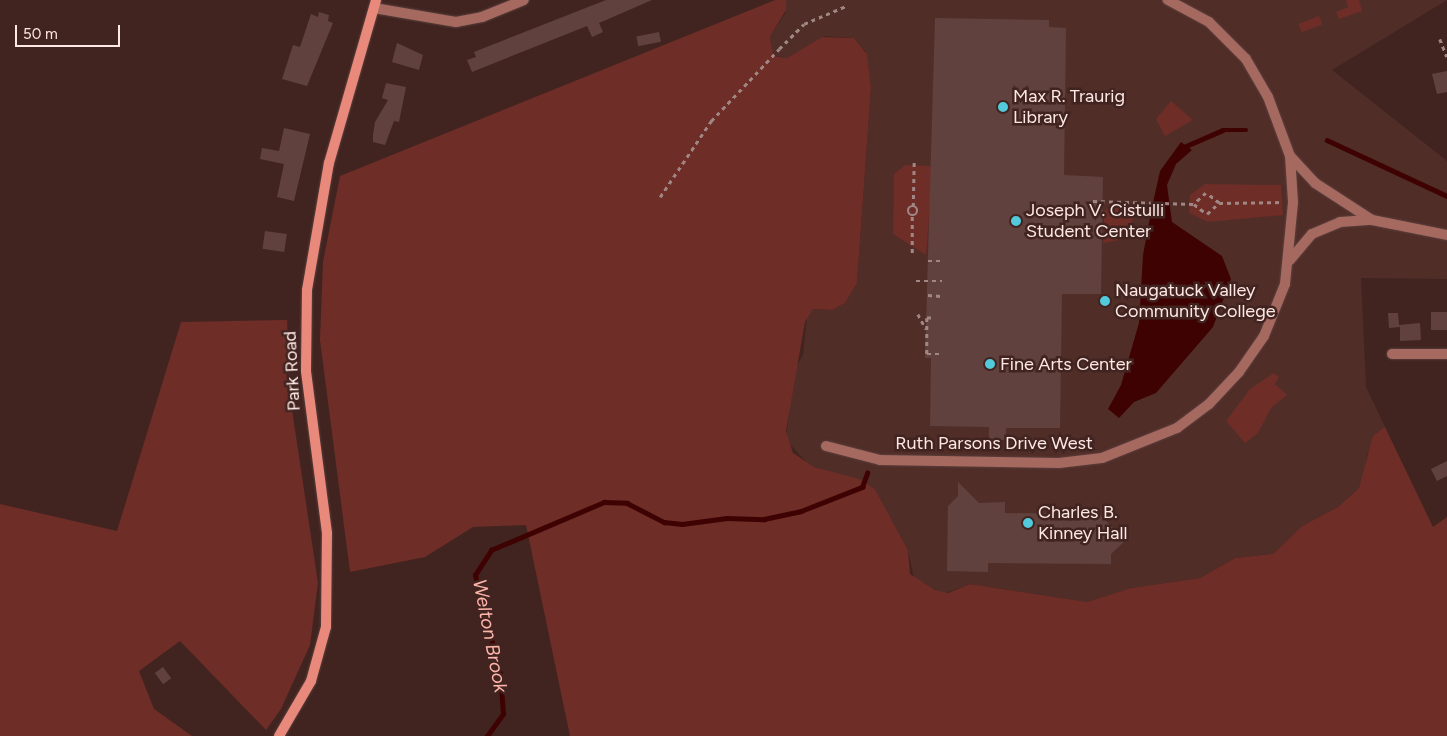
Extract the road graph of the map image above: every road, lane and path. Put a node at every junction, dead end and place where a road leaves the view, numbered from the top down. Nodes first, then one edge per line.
1 (524, 0) edge
2 (1168, 0) edge
3 (375, 4) edge
4 (846, 6) dead end
5 (1440, 38) dead end
6 (1447, 57) edge
7 (1290, 156) junction
8 (914, 161) dead end
9 (660, 197) dead end
10 (1093, 201) dead end
11 (1293, 202) junction
12 (1219, 203) junction
13 (1194, 204) junction
14 (912, 207) junction
15 (912, 216) junction
16 (1372, 220) junction
17 (1447, 235) edge
18 (912, 253) dead end
19 (1290, 260) junction
20 (928, 261) dead end
21 (942, 261) dead end
22 (916, 281) dead end
23 (942, 282) dead end
24 (928, 296) dead end
25 (941, 296) dead end
26 (918, 314) dead end
27 (930, 318) dead end
28 (927, 332) junction
29 (943, 354) dead end
30 (1392, 354) dead end
31 (1447, 354) edge
32 (826, 446) dead end
33 (279, 736) edge

1 - 3 street
2 - 7 street
3 - 33 main road, Park Road
4 - 9 path
5 - 6 path
7 - 11 street, Ruth Parsons Drive West
7 - 16 street
8 - 14 path
10 - 13 path
11 - 12 path
11 - 19 street, Ruth Parsons Drive West
12 - 13 path
12 - 13 path
14 - 15 path
14 - 15 path
15 - 18 path
16 - 17 street
16 - 19 street
19 - 32 street, Ruth Parsons Drive West
20 - 21 path
22 - 23 path
24 - 25 path
26 - 28 path
27 - 28 path
28 - 29 path
30 - 31 street

